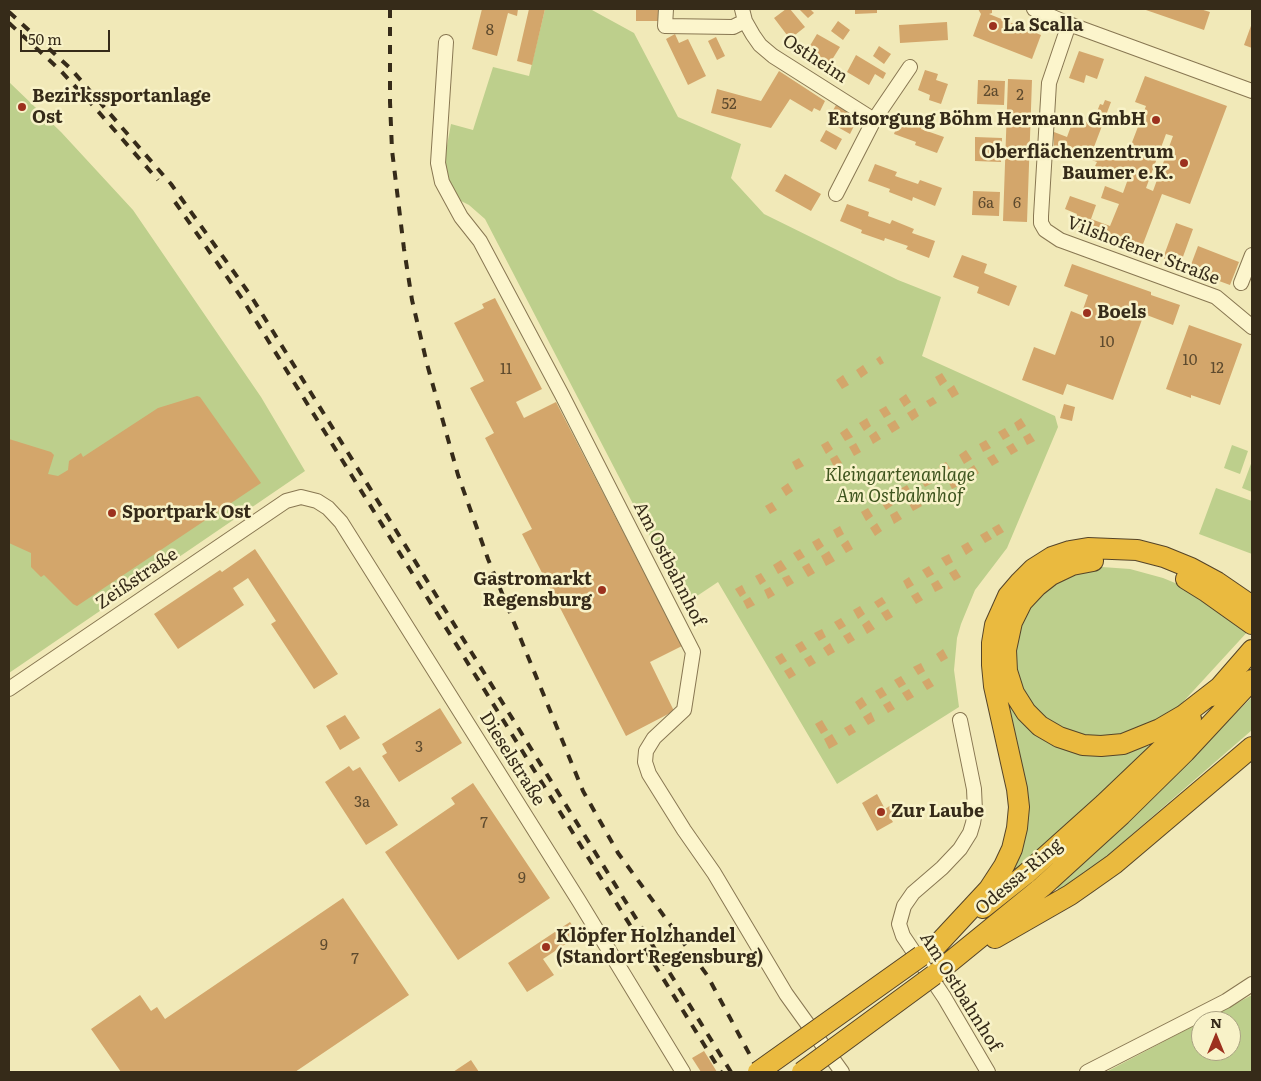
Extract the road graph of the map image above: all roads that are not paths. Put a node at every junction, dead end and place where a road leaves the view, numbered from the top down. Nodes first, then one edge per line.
1 (666, 9) edge
2 (1034, 9) edge
3 (744, 15) edge
4 (1069, 24) junction
5 (446, 42) dead end
6 (910, 67) dead end
7 (1252, 91) edge
8 (874, 120) junction
9 (836, 194) dead end
10 (1252, 255) edge
11 (1242, 283) dead end
12 (1252, 327) edge
13 (286, 501) joint
14 (1252, 606) edge
15 (1252, 624) edge
16 (1247, 657) edge
17 (1252, 680) edge
18 (1220, 687) junction
19 (9, 689) edge
20 (960, 720) dead end
21 (1252, 747) edge
22 (929, 950) junction
23 (951, 961) junction
24 (1252, 984) edge
25 (683, 1072) edge
26 (758, 1072) edge
27 (802, 1072) edge
28 (842, 1072) edge
29 (988, 1072) edge
30 (1087, 1072) edge

1 - 3 street, Ostheim
2 - 4 street
3 - 8 street, Ostheim
4 - 7 street
4 - 12 street, Vilshofener Straße
5 - 28 street, Am Ostbahnhof
6 - 8 street
8 - 9 street
10 - 11 street
13 - 19 street, Zeißstraße
13 - 25 street, Dieselstraße
14 - 22 highway
15 - 18 highway
16 - 18 highway, Odessa-Ring
17 - 23 highway, Odessa-Ring
18 - 22 highway, Odessa-Ring
20 - 29 street, Am Ostbahnhof
21 - 23 highway
22 - 26 highway, Odessa-Ring, bridge
23 - 27 highway, Odessa-Ring, bridge
24 - 30 street

